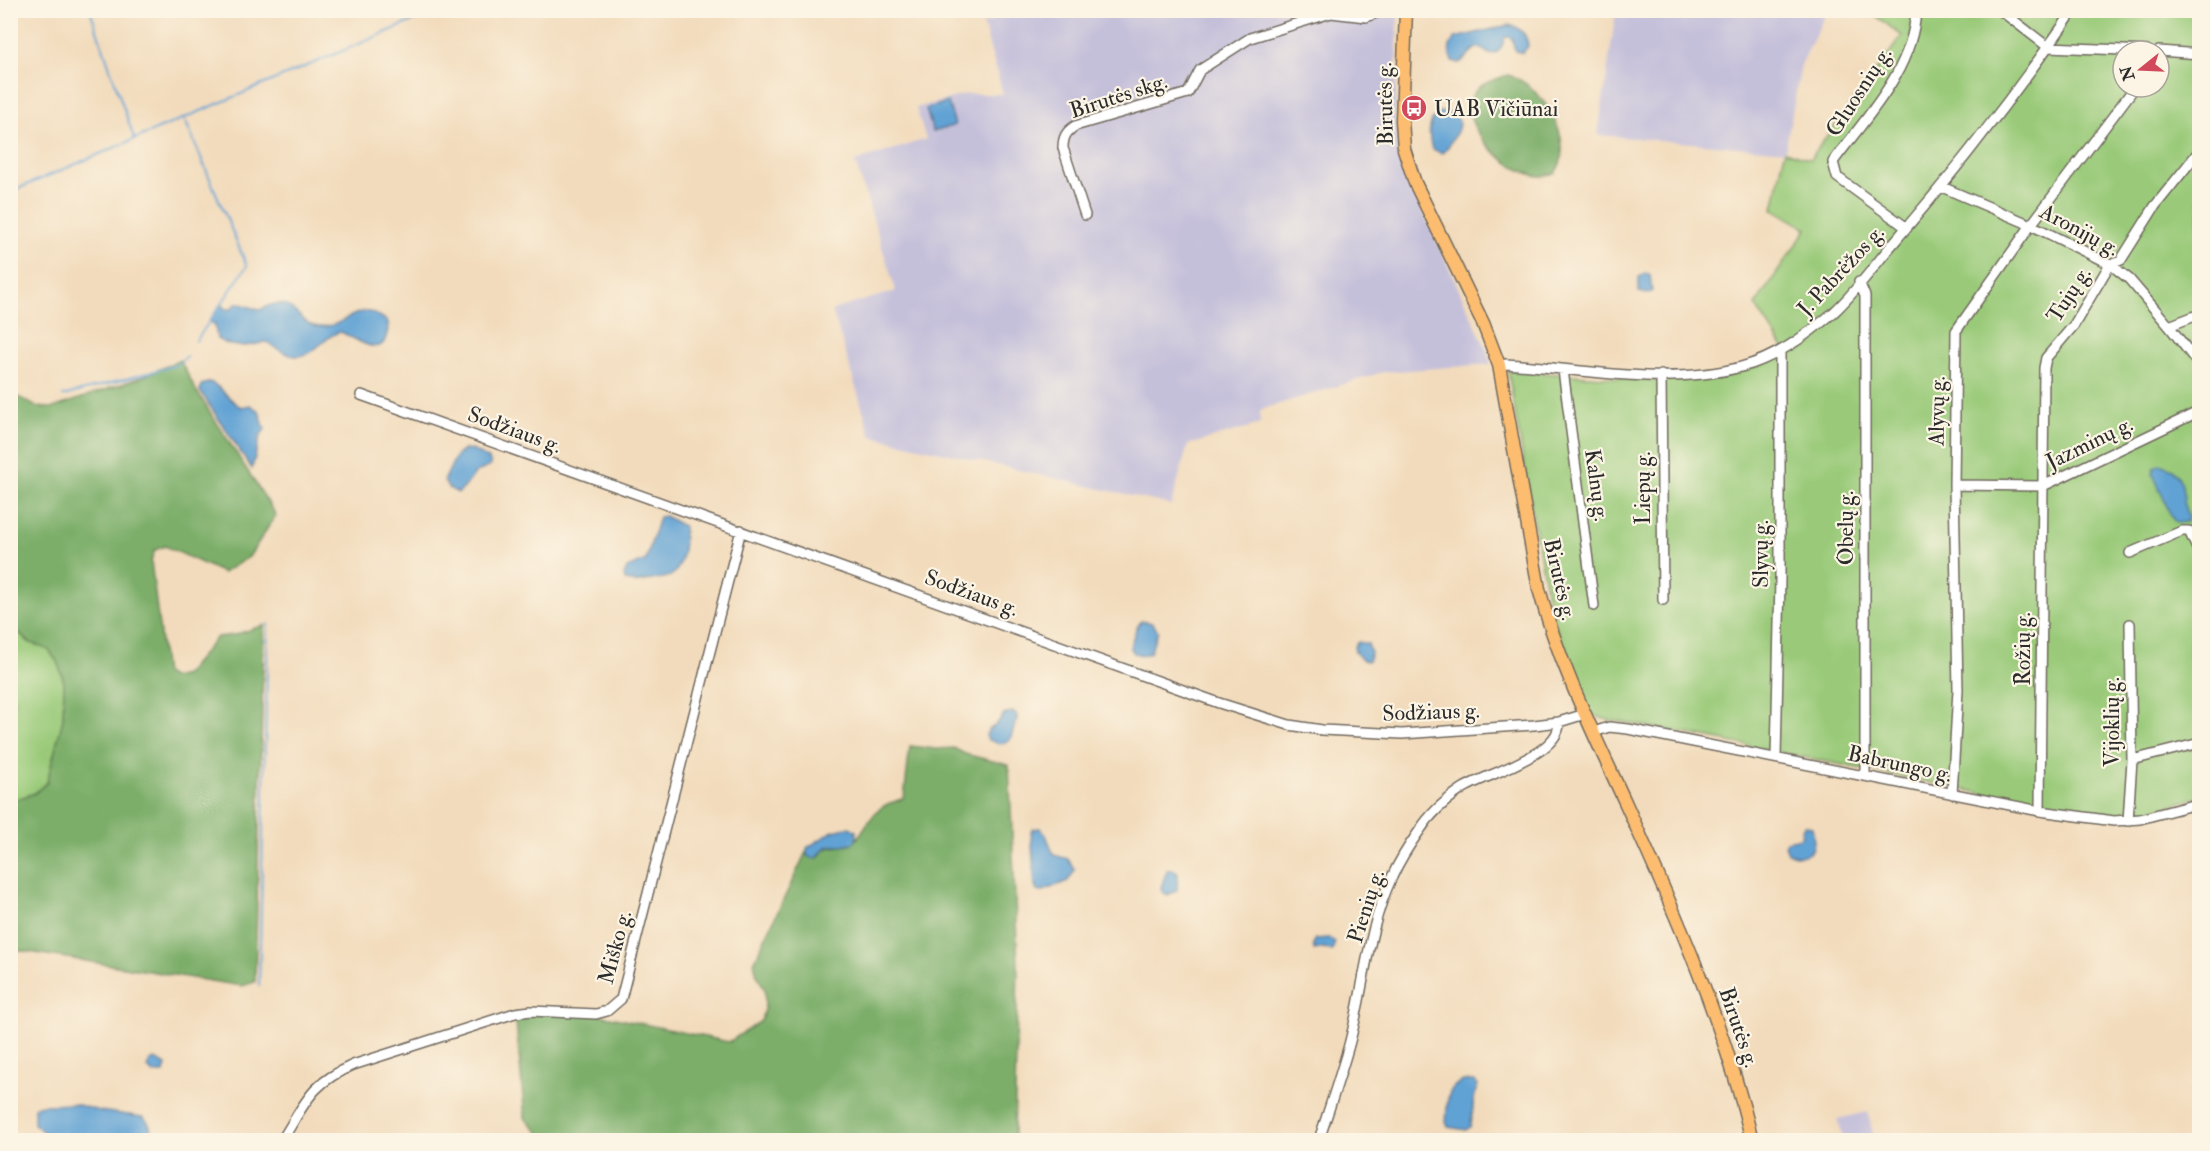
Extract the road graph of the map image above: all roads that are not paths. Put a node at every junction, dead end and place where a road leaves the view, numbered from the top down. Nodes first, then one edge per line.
1 (1384, 10) edge
2 (1406, 10) edge
3 (1916, 10) edge
4 (2000, 10) edge
5 (2074, 10) edge
6 (2048, 47) junction
7 (2111, 50) edge
8 (2171, 52) edge
9 (2199, 54) edge
10 (2126, 99) edge
11 (2199, 150) edge
12 (1942, 187) junction
13 (1085, 215) dead end
14 (2031, 225) junction
15 (1907, 228) junction
16 (2110, 264) junction
17 (1859, 282) junction
18 (2199, 314) edge
19 (2169, 326) junction
20 (1780, 351) junction
21 (1499, 365) junction
22 (2199, 366) edge
23 (1563, 370) junction
24 (1661, 375) junction
25 (361, 395) dead end
26 (2199, 411) edge
27 (1954, 485) junction
28 (2043, 486) junction
29 (741, 530) junction
30 (2130, 553) dead end
31 (2199, 555) edge
32 (1663, 600) dead end
33 (1594, 606) dead end
34 (2130, 624) dead end
35 (1586, 714) junction
36 (1559, 722) junction
37 (1594, 732) junction
38 (2199, 743) edge
39 (1776, 757) junction
40 (2132, 760) junction
41 (1865, 776) junction
42 (1952, 794) junction
43 (2199, 803) edge
44 (2040, 811) junction
45 (2128, 820) junction
46 (282, 1140) edge
47 (1319, 1140) edge
48 (1752, 1140) edge

1 - 13 street, Birutės skg.
2 - 21 main road, Birutės g.
3 - 15 street, Gluosnių g.
4 - 6 street
5 - 6 street, J. Pabrėžos g.
6 - 7 street
6 - 12 street, J. Pabrėžos g.
8 - 9 street
10 - 14 street, Alyvų g.
11 - 16 street, Tujų g.
12 - 14 street, Aronijų g.
12 - 15 street, J. Pabrėžos g.
14 - 16 street, Aronijų g.
14 - 27 street, Alyvų g.
15 - 17 street, J. Pabrėžos g.
16 - 19 street, Aronijų g.
16 - 28 street, Tujų g.
17 - 20 street, J. Pabrėžos g.
17 - 41 street, Obelų g.
18 - 19 street
19 - 22 street, Aronijų g.
20 - 24 street, J. Pabrėžos g.
20 - 39 street, Slyvų g.
21 - 23 street, J. Pabrėžos g.
21 - 35 main road, Birutės g.
23 - 24 street, J. Pabrėžos g.
23 - 33 street, Kalnų g.
24 - 32 street, Liepų g.
25 - 29 street, Sodžiaus g.
26 - 28 street, Jazminų g.
27 - 28 street, Jazminų g.
27 - 42 street, Alyvų g.
28 - 44 street, Rožių g.
29 - 36 street, Sodžiaus g.
29 - 46 street, Miško g.
30 - 31 street
34 - 40 street, Vijoklių g.
35 - 36 street, Sodžiaus g.
35 - 37 main road, Birutės g.
36 - 47 street, Pienių g.
37 - 39 street, Babrungo g.
37 - 48 main road, Birutės g.
38 - 40 street
39 - 41 street, Babrungo g.
40 - 45 street, Vijoklių g.
41 - 42 street, Babrungo g.
42 - 44 street, Babrungo g.
43 - 45 street, Babrungo g.
44 - 45 street, Babrungo g.

